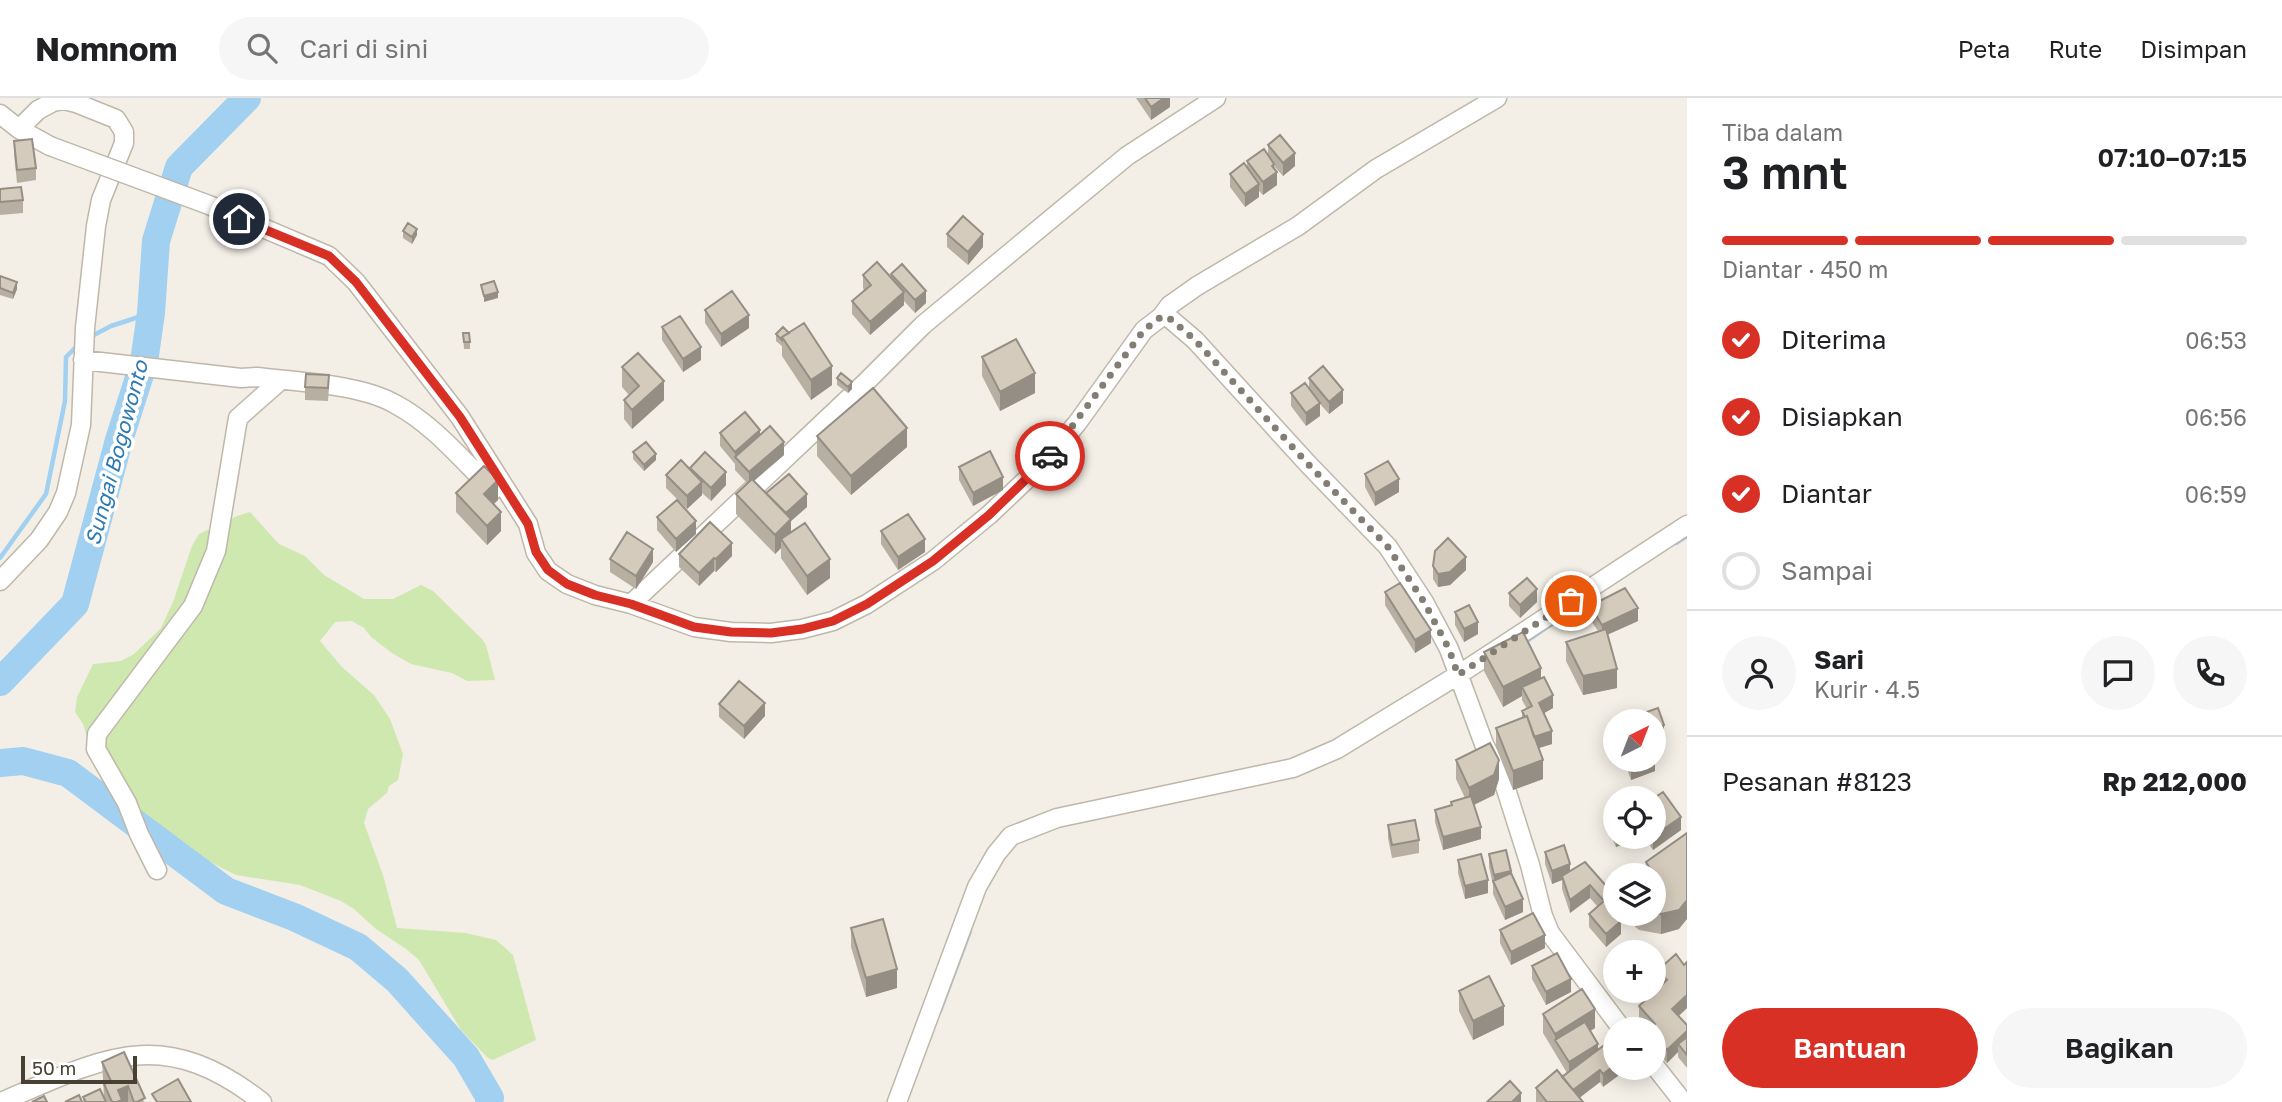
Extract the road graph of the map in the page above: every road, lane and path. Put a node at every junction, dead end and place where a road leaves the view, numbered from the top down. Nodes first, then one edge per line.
1 (1216, 98) edge
2 (1497, 98) edge
3 (0, 116) edge
4 (19, 129) junction
5 (1161, 317) junction
6 (88, 357) junction
7 (281, 380) junction
8 (528, 524) junction
9 (1687, 525) edge
10 (0, 581) edge
11 (631, 604) junction
12 (1461, 683) junction
13 (157, 870) dead end
14 (1613, 1017) edge
15 (1666, 1080) edge
16 (1, 1102) edge
17 (262, 1102) edge
18 (897, 1102) edge
19 (1683, 1102) edge

1 - 11 street
2 - 5 street
3 - 4 street
4 - 6 street
4 - 8 street, bridge
5 - 11 street
5 - 12 street
6 - 7 street
6 - 10 street
7 - 8 street
7 - 13 street
8 - 11 street
9 - 12 street
12 - 14 street
12 - 18 street
15 - 19 street
16 - 17 street

